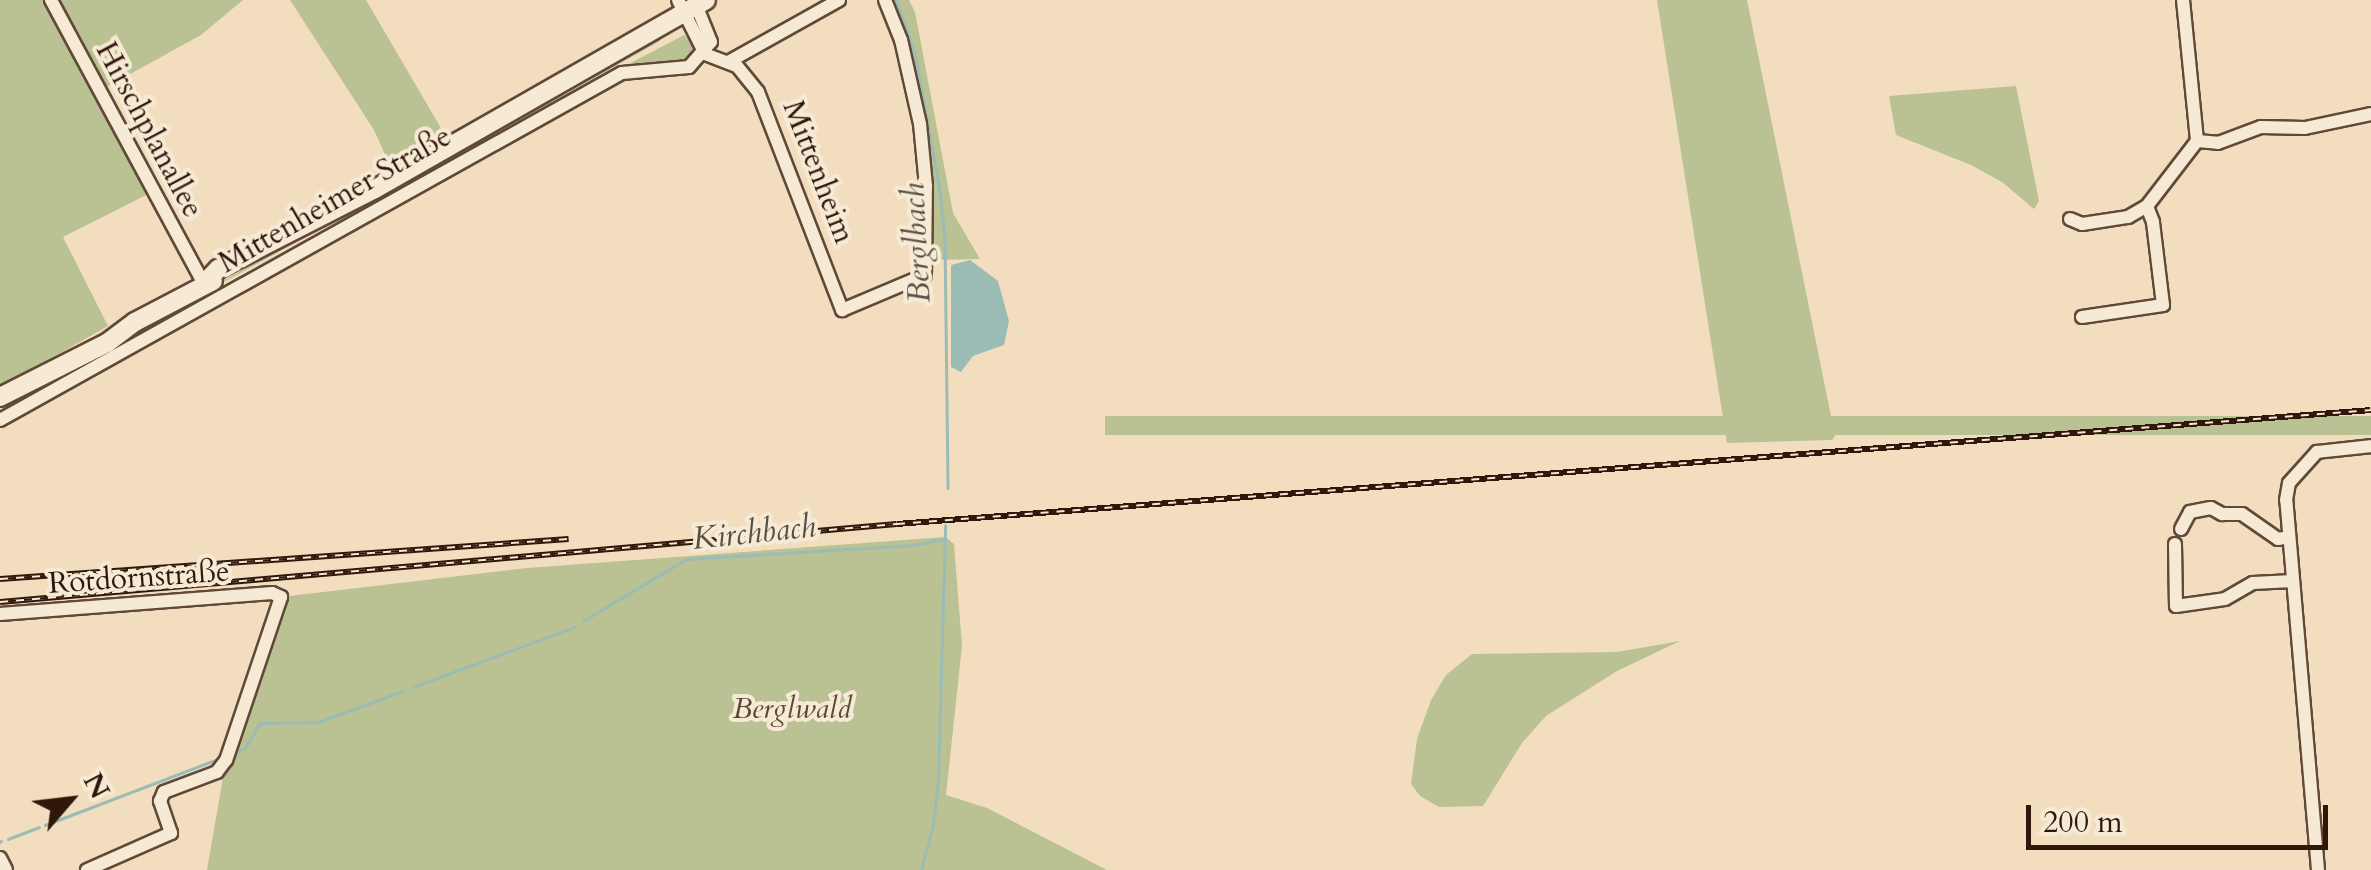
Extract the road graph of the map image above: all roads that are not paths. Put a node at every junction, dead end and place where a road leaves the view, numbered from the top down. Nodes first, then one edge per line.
1 (51, 0) edge
2 (839, 0) edge
3 (885, 0) edge
4 (2183, 0) edge
5 (692, 4) edge
6 (704, 54) junction
7 (730, 62) junction
8 (2371, 114) edge
9 (2196, 141) junction
10 (2147, 206) junction
11 (2070, 218) dead end
12 (204, 284) junction
13 (842, 310) junction
14 (866, 312) dead end
15 (2082, 317) dead end
16 (0, 396) edge
17 (0, 420) edge
18 (2371, 446) edge
19 (2181, 530) dead end
20 (2289, 538) junction
21 (2175, 544) dead end
22 (2293, 580) junction
23 (0, 614) edge
24 (0, 858) edge
25 (6, 870) edge
26 (87, 870) edge
27 (2318, 870) edge

1 - 12 street, Hirschplanallee
2 - 7 street
3 - 13 street
4 - 9 street
5 - 6 street, Mittenheimer Straße
5 - 12 main road, Mittenheimer Straße
6 - 7 street
6 - 17 street, Mittenheimer Straße
7 - 13 street, Mittenheim
8 - 9 street
9 - 10 street
10 - 11 street
10 - 15 street
12 - 16 main road, Mittenheimer Straße
13 - 14 street
18 - 20 street
19 - 20 street
20 - 22 street
21 - 22 street
22 - 27 street
23 - 26 street, Rotdornstraße
24 - 25 street

